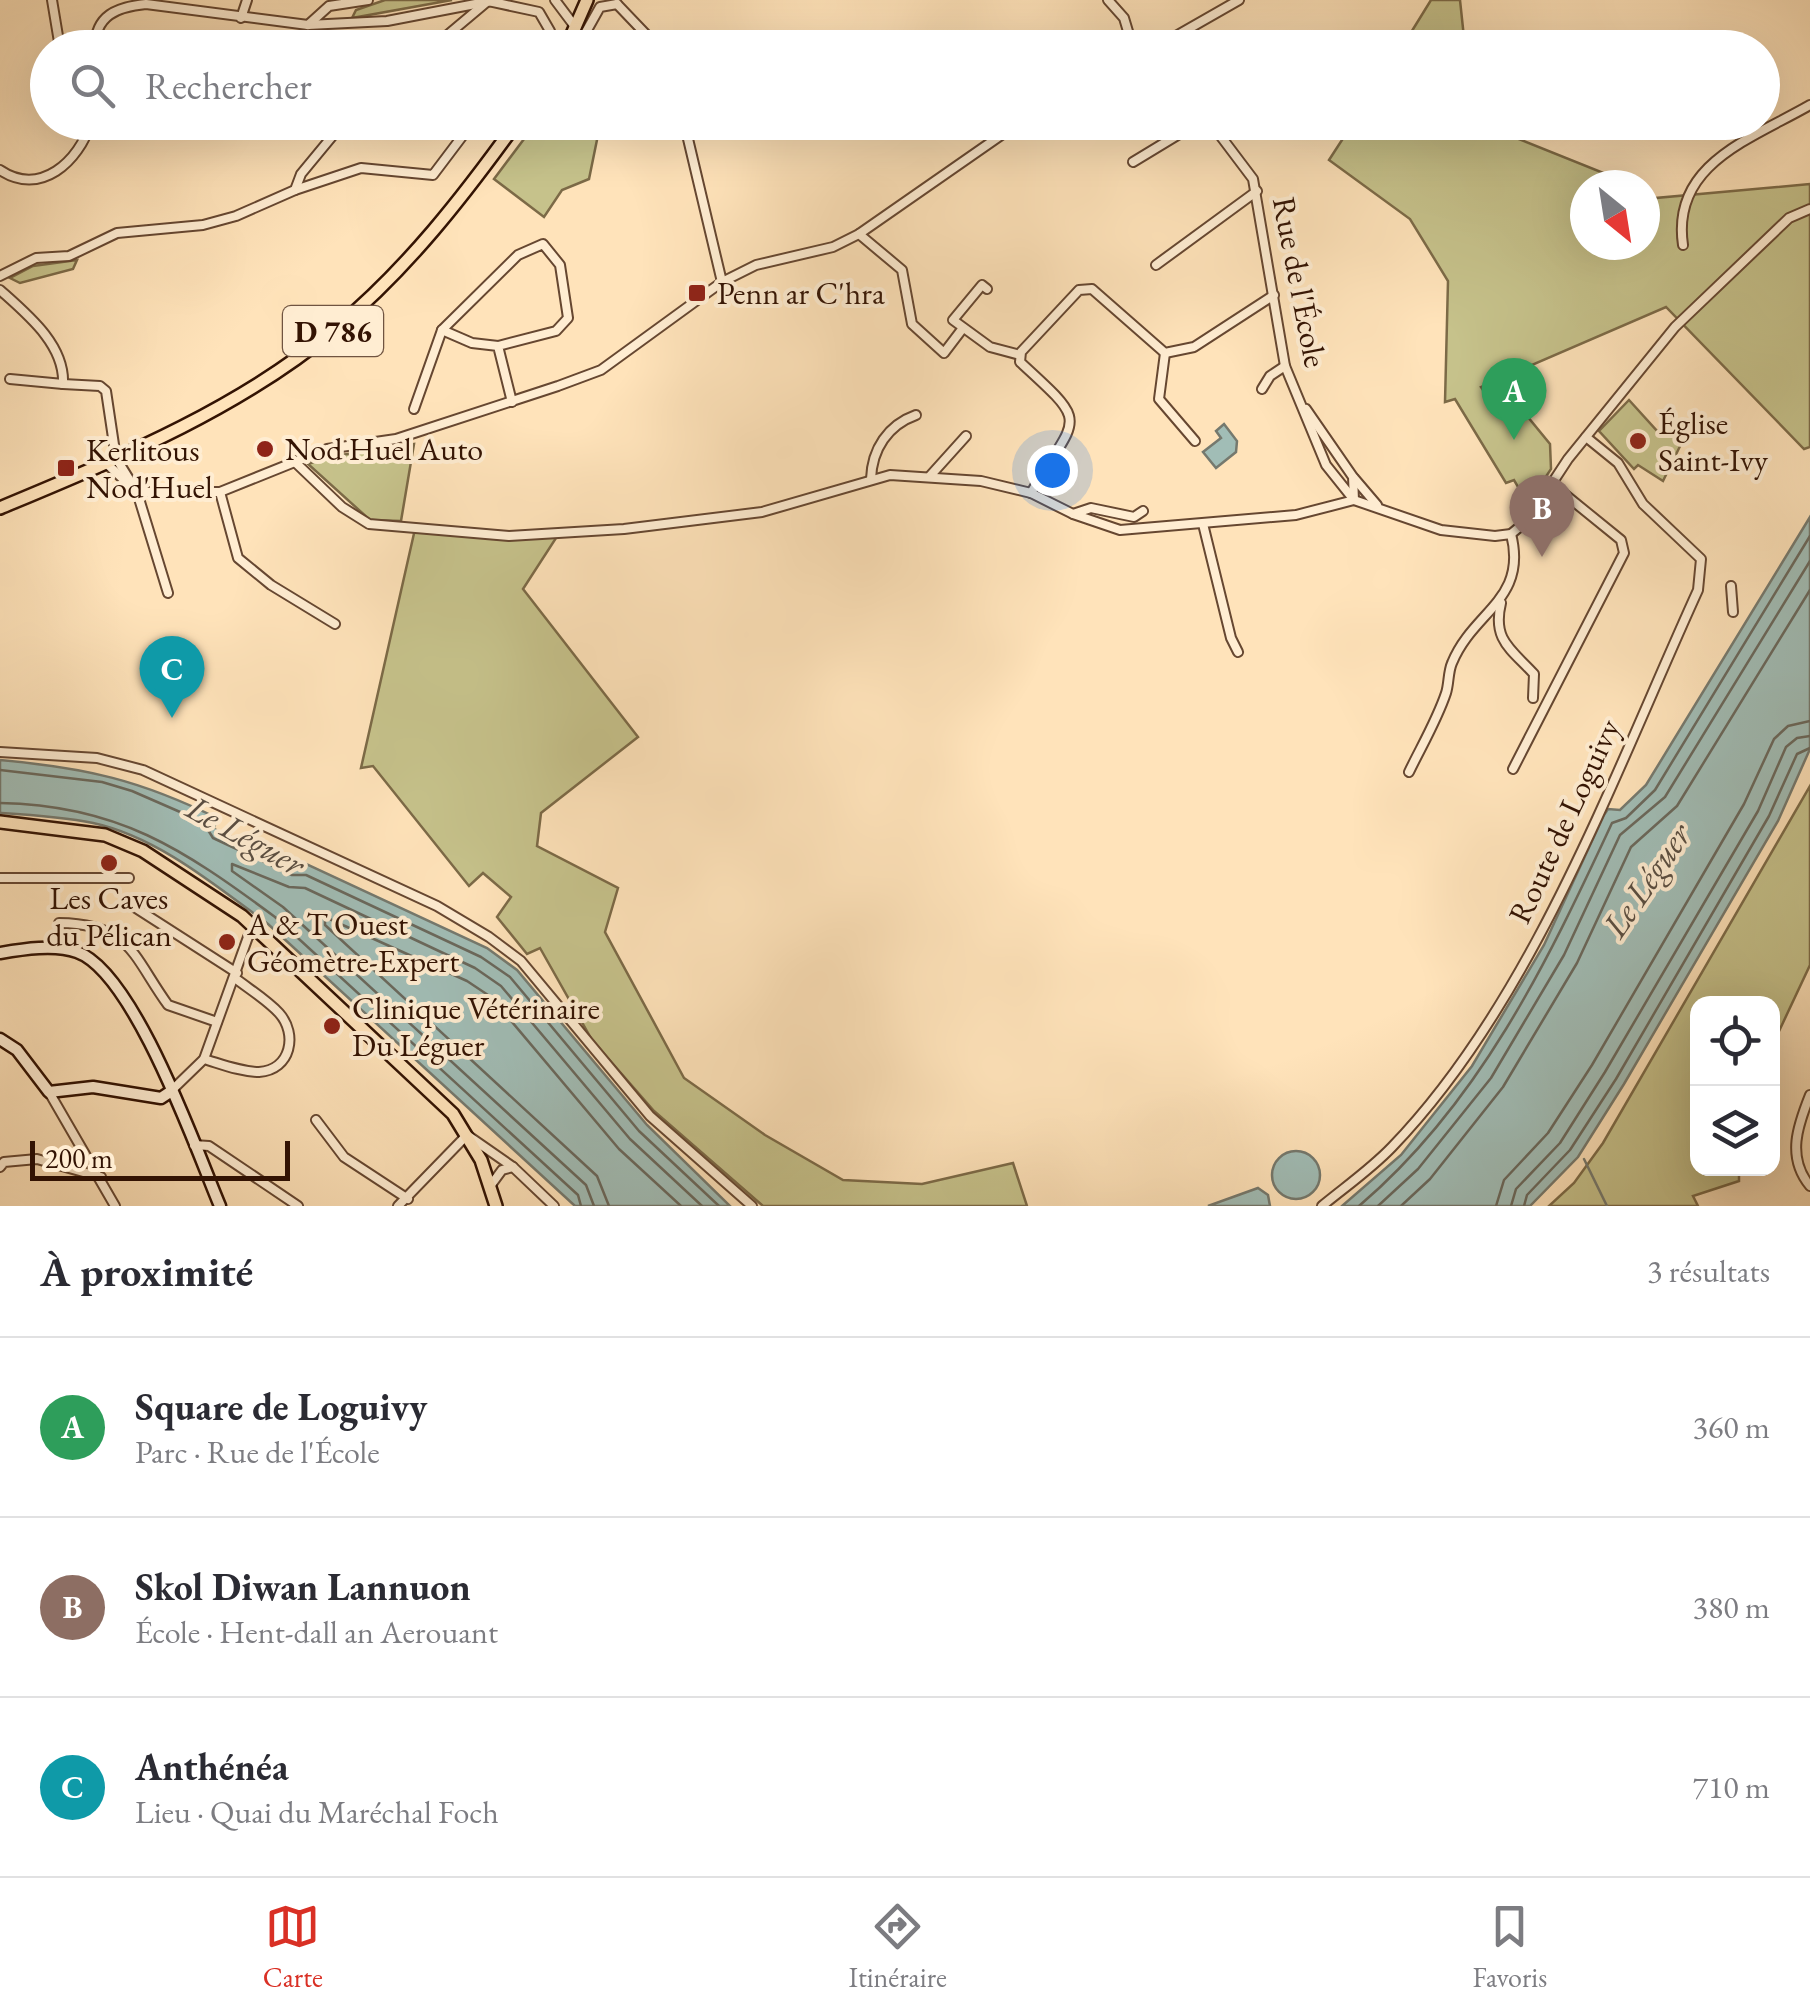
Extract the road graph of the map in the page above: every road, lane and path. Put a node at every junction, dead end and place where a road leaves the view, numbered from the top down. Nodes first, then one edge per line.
1 (52, 0) edge
2 (247, 0) edge
3 (368, 0) edge
4 (496, 0) edge
5 (555, 0) edge
6 (579, 0) edge
7 (587, 0) edge
8 (1108, 0) edge
9 (1239, 0) edge
10 (488, 1) edge
11 (618, 2) edge
12 (241, 18) junction
13 (308, 25) junction
14 (576, 28) junction
15 (57, 30) edge
16 (95, 30) edge
17 (453, 30) edge
18 (549, 30) edge
19 (587, 30) edge
20 (643, 30) edge
21 (1128, 30) edge
22 (1186, 30) edge
23 (1810, 105) edge
24 (1780, 123) edge
25 (81, 140) edge
26 (329, 140) edge
27 (459, 140) edge
28 (505, 140) edge
29 (688, 140) edge
30 (994, 140) edge
31 (1169, 140) edge
32 (1225, 140) edge
33 (1753, 140) edge
34 (1133, 162) dead end
35 (0, 170) edge
36 (295, 190) junction
37 (1257, 191) junction
38 (1810, 208) edge
39 (859, 234) junction
40 (1683, 245) dead end
41 (1156, 265) dead end
42 (0, 276) edge
43 (722, 282) junction
44 (986, 289) dead end
45 (0, 290) edge
46 (1274, 295) junction
47 (963, 328) junction
48 (442, 330) junction
49 (498, 346) junction
50 (1165, 353) junction
51 (1020, 359) junction
52 (1285, 366) junction
53 (10, 380) dead end
54 (63, 384) junction
55 (1262, 389) dead end
56 (512, 402) junction
57 (1302, 406) junction
58 (414, 408) dead end
59 (916, 414) dead end
60 (966, 436) dead end
61 (1586, 438) junction
62 (1195, 441) dead end
63 (110, 460) junction
64 (296, 463) junction
65 (930, 476) junction
66 (1352, 476) junction
67 (870, 479) junction
68 (1552, 484) junction
69 (138, 492) junction
70 (220, 492) junction
71 (1031, 493) junction
72 (1354, 500) junction
73 (0, 505) edge
74 (1142, 511) dead end
75 (1073, 514) junction
76 (1408, 521) junction
77 (1203, 524) junction
78 (1511, 534) junction
79 (1731, 586) dead end
80 (168, 593) dead end
81 (1501, 603) junction
82 (1733, 612) dead end
83 (336, 624) dead end
84 (1238, 652) dead end
85 (1532, 698) dead end
86 (0, 752) edge
87 (1513, 769) dead end
88 (1409, 772) dead end
89 (0, 822) edge
90 (0, 878) edge
91 (129, 878) dead end
92 (128, 903) dead end
93 (59, 923) dead end
94 (256, 928) junction
95 (0, 953) edge
96 (236, 976) junction
97 (216, 1022) junction
98 (0, 1039) edge
99 (204, 1059) junction
100 (49, 1092) junction
101 (170, 1092) junction
102 (1810, 1094) edge
103 (316, 1120) dead end
104 (467, 1135) junction
105 (194, 1145) junction
106 (0, 1167) edge
107 (512, 1167) junction
108 (102, 1178) junction
109 (490, 1185) junction
110 (1810, 1186) edge
111 (408, 1199) junction
112 (115, 1206) edge
113 (220, 1206) edge
114 (298, 1206) edge
115 (398, 1206) edge
116 (496, 1206) edge
117 (554, 1206) edge
118 (752, 1206) edge
119 (1322, 1206) edge

1 - 15 street
2 - 12 street
3 - 13 street
4 - 10 street
5 - 14 street
6 - 14 street
7 - 14 main road
8 - 21 street
9 - 22 street
10 - 13 street
10 - 17 street
10 - 18 street
11 - 19 street
11 - 20 street
12 - 13 street
12 - 16 street
23 - 24 street
25 - 35 street
26 - 36 street
27 - 36 street
28 - 63 main road, D 786
29 - 43 street
30 - 39 street
31 - 34 street
32 - 37 street, Rue de l'École
33 - 40 street
36 - 42 street
37 - 41 street
37 - 46 street, Rue de l'École
38 - 61 street
39 - 43 street
39 - 47 street
43 - 56 street
44 - 47 street
45 - 54 street
46 - 50 street
46 - 52 street, Rue de l'École
47 - 51 street
48 - 49 street
48 - 49 street
48 - 58 street
49 - 56 street
50 - 51 street
50 - 62 street
51 - 71 street
52 - 55 street
52 - 57 street, Rue de l'École
53 - 54 street
54 - 63 street
56 - 64 street
57 - 66 street, Rue de l'École
57 - 72 street, Rue de l'École
59 - 67 street
60 - 65 street
61 - 68 street
61 - 119 street, Route de Loguivy
63 - 69 street
63 - 73 main road, D 786
64 - 67 street
64 - 70 street
65 - 67 street
65 - 71 street
66 - 72 street
66 - 76 street, Rue de l'École
68 - 78 street
68 - 87 street
69 - 70 street
69 - 80 street
70 - 83 street
71 - 75 street
72 - 76 street
72 - 77 street
74 - 75 street
75 - 77 street
76 - 78 street
77 - 84 street
78 - 81 street
79 - 82 street
81 - 85 street
81 - 88 street
86 - 118 street
89 - 94 main road
90 - 91 street
92 - 96 street
93 - 97 street
94 - 96 street
94 - 104 main road
95 - 101 main road
96 - 97 street
96 - 99 street
97 - 99 street
98 - 100 main road
99 - 101 street
100 - 101 main road
100 - 108 street
101 - 105 main road
102 - 110 street
103 - 111 street
104 - 107 street
104 - 109 main road
104 - 111 street
105 - 113 main road
105 - 114 street
106 - 108 street
107 - 109 street
107 - 117 street
108 - 112 street
109 - 116 main road
111 - 115 street

